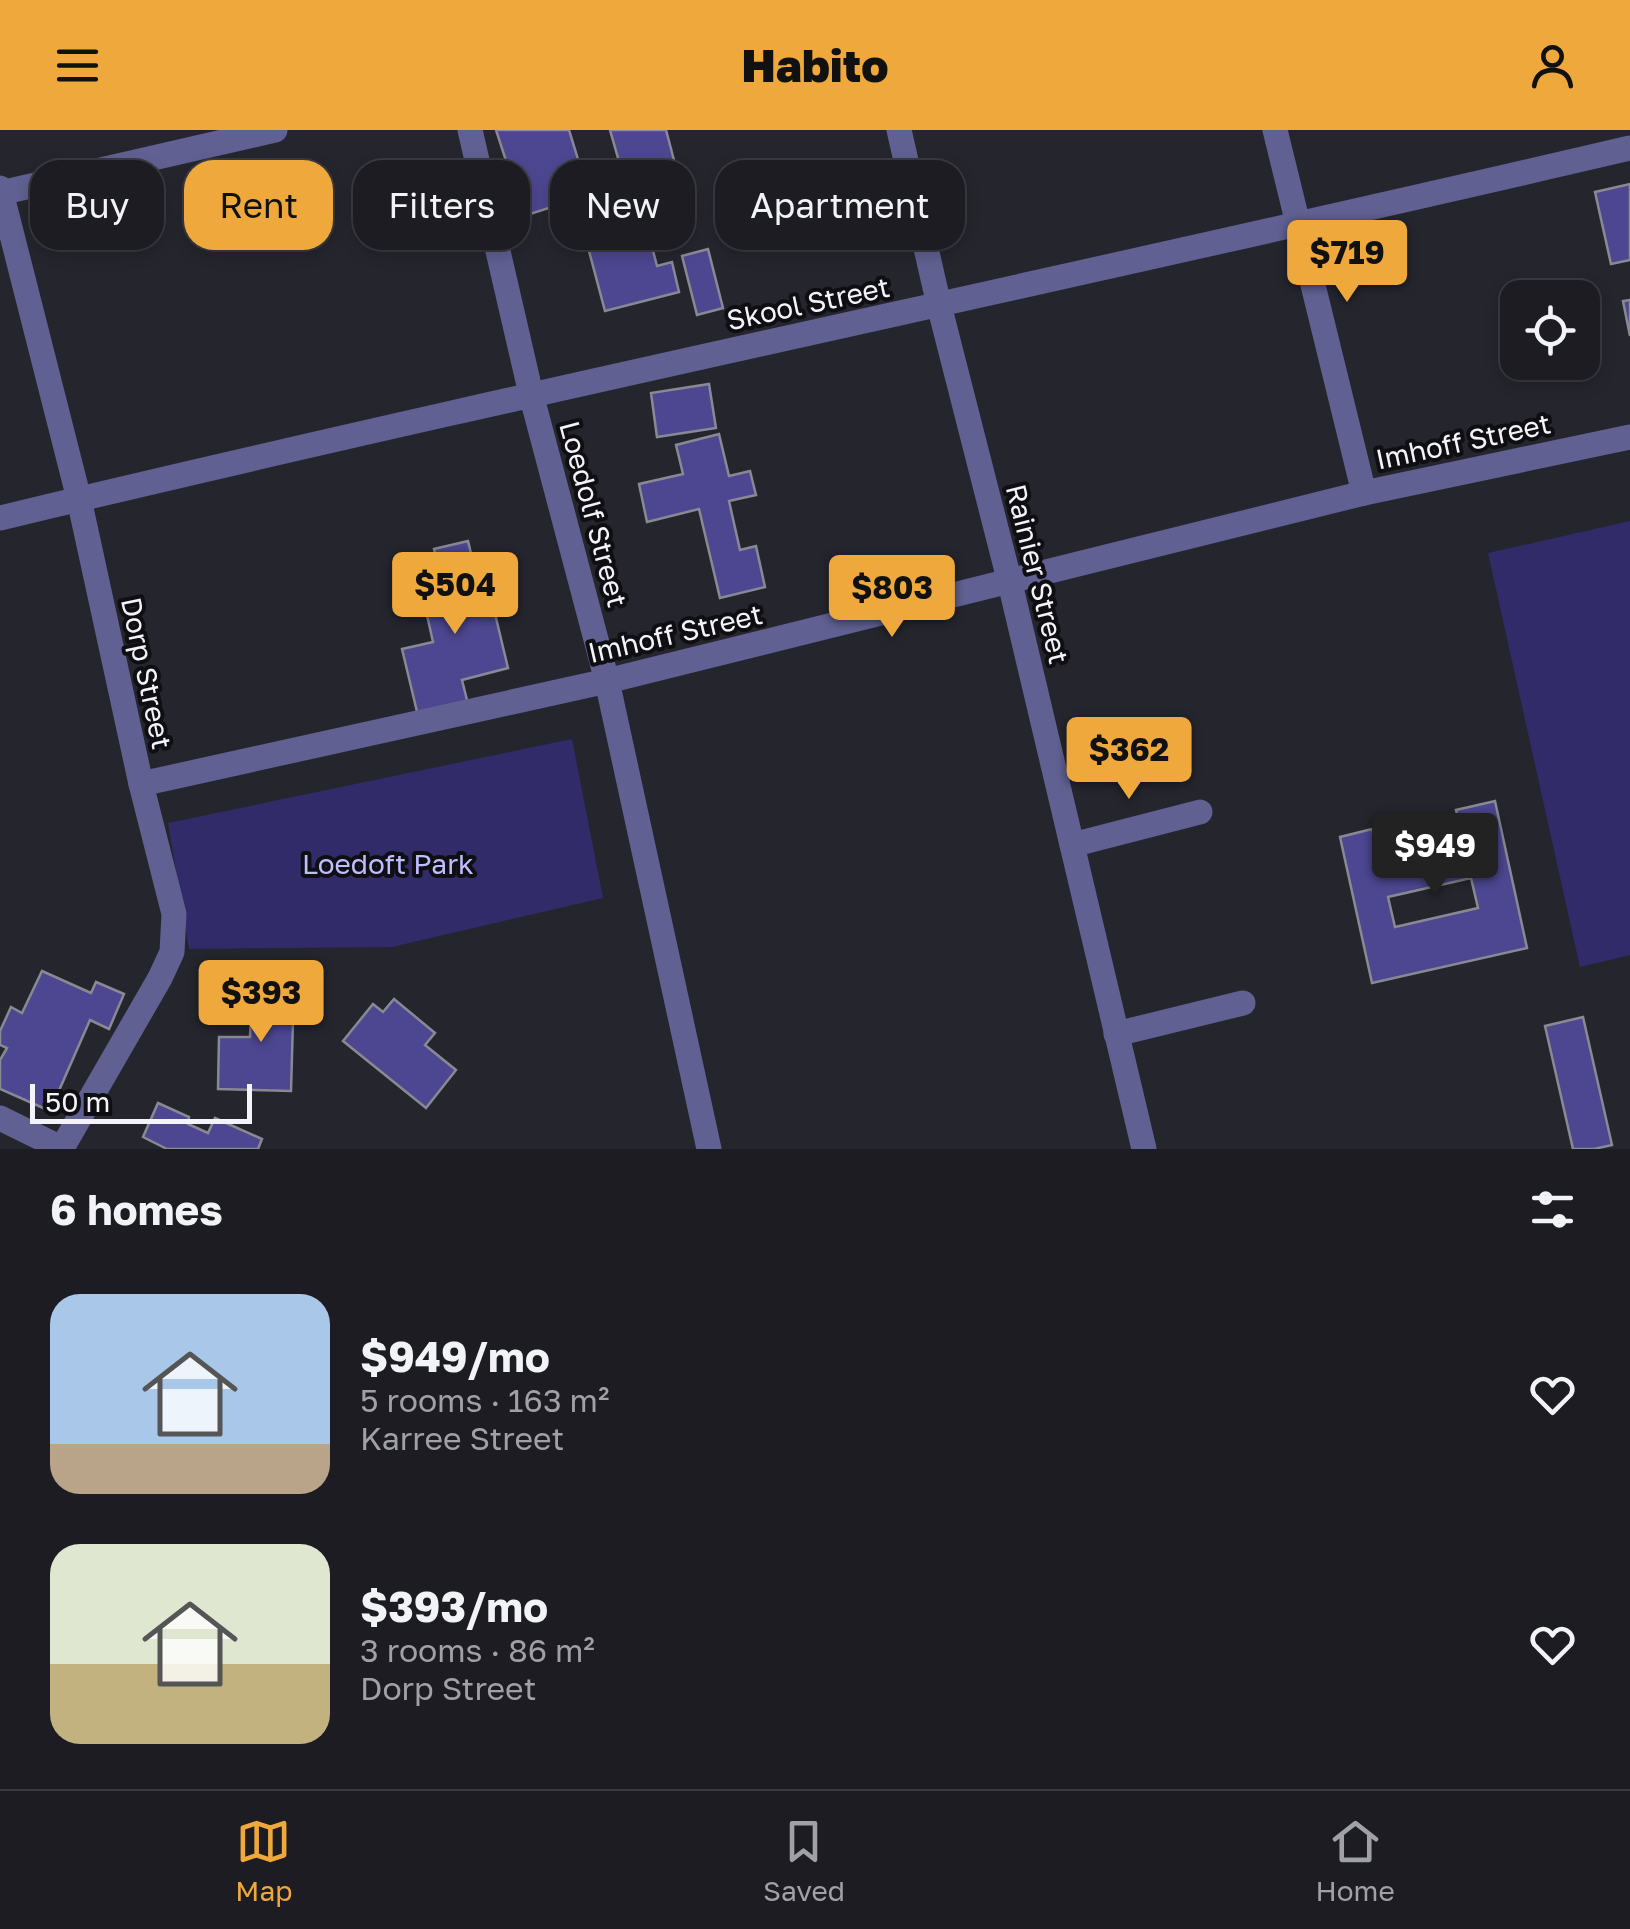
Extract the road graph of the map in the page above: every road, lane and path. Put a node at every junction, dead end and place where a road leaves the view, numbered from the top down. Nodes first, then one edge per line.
1 (275, 130) edge
2 (470, 130) edge
3 (900, 130) edge
4 (1275, 130) edge
5 (1630, 148) edge
6 (0, 192) edge
7 (1300, 225) junction
8 (939, 304) junction
9 (531, 394) junction
10 (1630, 437) edge
11 (1364, 493) junction
12 (79, 499) junction
13 (0, 518) edge
14 (1010, 583) junction
15 (607, 681) junction
16 (141, 784) junction
17 (1200, 812) dead end
18 (1072, 845) junction
19 (1243, 1003) dead end
20 (1116, 1034) junction
21 (0, 1118) edge
22 (62, 1148) edge
23 (709, 1149) edge
24 (1144, 1149) edge

1 - 6 street
2 - 9 street, Loedolf Street
3 - 8 street, Rainier Street
4 - 7 street
5 - 7 street, Skool Street
6 - 12 street, Dorp Street
7 - 8 street, Skool Street
7 - 11 street
8 - 9 street, Skool Street
8 - 14 street, Rainier Street
9 - 12 street, Skool Street
9 - 15 street, Loedolf Street
10 - 11 street, Imhoff Street
11 - 14 street, Imhoff Street
12 - 13 street, Skool Street
12 - 16 street, Dorp Street
14 - 15 street, Imhoff Street
14 - 18 street, Rainier Street
15 - 16 street, Imhoff Street
15 - 23 street, Loedolf Street
16 - 22 street, Dorp Street
17 - 18 street
18 - 20 street, Rainier Street
19 - 20 street
20 - 24 street, Rainier Street
21 - 22 street

